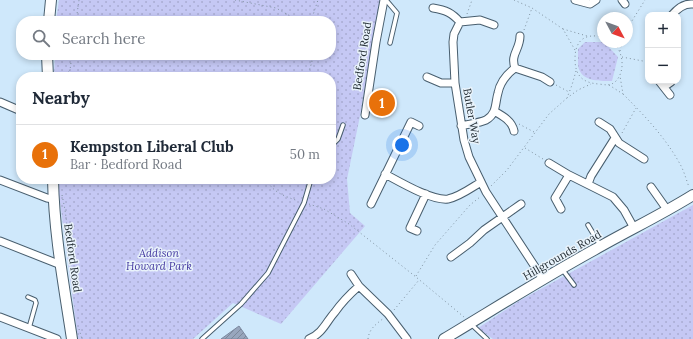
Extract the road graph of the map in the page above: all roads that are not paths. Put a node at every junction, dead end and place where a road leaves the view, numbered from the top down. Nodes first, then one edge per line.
1 (51, 0) edge
2 (385, 0) edge
3 (575, 0) edge
4 (596, 0) edge
5 (692, 3) edge
6 (433, 8) dead end
7 (675, 12) edge
8 (49, 16) edge
9 (460, 22) junction
10 (494, 25) dead end
11 (520, 36) road end
12 (390, 44) dead end
13 (47, 60) edge
14 (515, 68) junction
15 (48, 72) edge
16 (427, 77) dead end
17 (455, 82) junction
18 (550, 82) road end
19 (662, 84) edge
20 (668, 84) edge
21 (664, 87) junction
22 (670, 95) dead end
23 (0, 102) edge
24 (16, 109) edge
25 (494, 111) junction
26 (365, 115) dead end
27 (599, 122) dead end
28 (343, 125) dead end
29 (419, 126) dead end
30 (461, 126) junction
31 (515, 127) road end
32 (616, 139) junction
33 (336, 141) edge
34 (644, 159) dead end
35 (549, 163) road end
36 (385, 174) junction
37 (569, 175) junction
38 (0, 180) edge
39 (481, 182) junction
40 (53, 184) edge
41 (310, 184) edge
42 (588, 184) junction
43 (651, 187) dead end
44 (426, 194) junction
45 (693, 195) edge
46 (53, 199) junction
47 (371, 204) dead end
48 (521, 204) dead end
49 (561, 210) dead end
50 (668, 211) junction
51 (502, 216) junction
52 (588, 225) dead end
53 (634, 228) junction
54 (417, 231) dead end
55 (0, 242) edge
56 (601, 246) junction
57 (451, 257) dead end
58 (61, 265) junction
59 (562, 268) junction
60 (352, 274) dead end
61 (543, 279) junction
62 (574, 285) dead end
63 (359, 286) junction
64 (28, 297) dead end
65 (0, 317) edge
66 (470, 323) junction
67 (29, 328) junction
68 (57, 339) edge
69 (72, 339) edge
70 (202, 339) edge
71 (309, 339) edge
72 (407, 339) edge
73 (444, 339) edge
74 (488, 339) edge

1 - 8 street
2 - 12 lane
2 - 26 street, Bedford Road
3 - 4 street
5 - 7 street
6 - 9 street
9 - 10 street
9 - 17 street, Butler Way
11 - 14 street
13 - 15 street
14 - 18 street
14 - 25 street
16 - 17 street, Butler Way
17 - 30 street, Butler Way
19 - 21 street
20 - 21 street
21 - 22 street
23 - 24 street
25 - 30 street
25 - 31 street
27 - 32 street
28 - 33 lane
29 - 36 street
30 - 39 street, Butler Way
32 - 34 street
32 - 42 street
35 - 37 street
36 - 44 street
36 - 47 street
37 - 42 street
37 - 49 street
38 - 46 street
39 - 44 street
39 - 51 street, Butler Way
40 - 46 street, Bedford Road
41 - 70 lane
42 - 53 street
43 - 50 street
44 - 54 street
45 - 50 street, Hillgrounds Road
46 - 58 street, Bedford Road
48 - 51 street
50 - 53 street, Hillgrounds Road
51 - 57 street
51 - 61 street, Butler Way
52 - 56 lane
53 - 56 street, Hillgrounds Road
55 - 58 street
56 - 59 street, Hillgrounds Road
58 - 69 street, Bedford Road
59 - 61 street, Hillgrounds Road
59 - 62 lane
60 - 63 street
61 - 66 street, Hillgrounds Road
63 - 71 street
63 - 72 street
64 - 67 lane
65 - 67 street
66 - 73 street, Hillgrounds Road
66 - 74 lane
67 - 68 street

